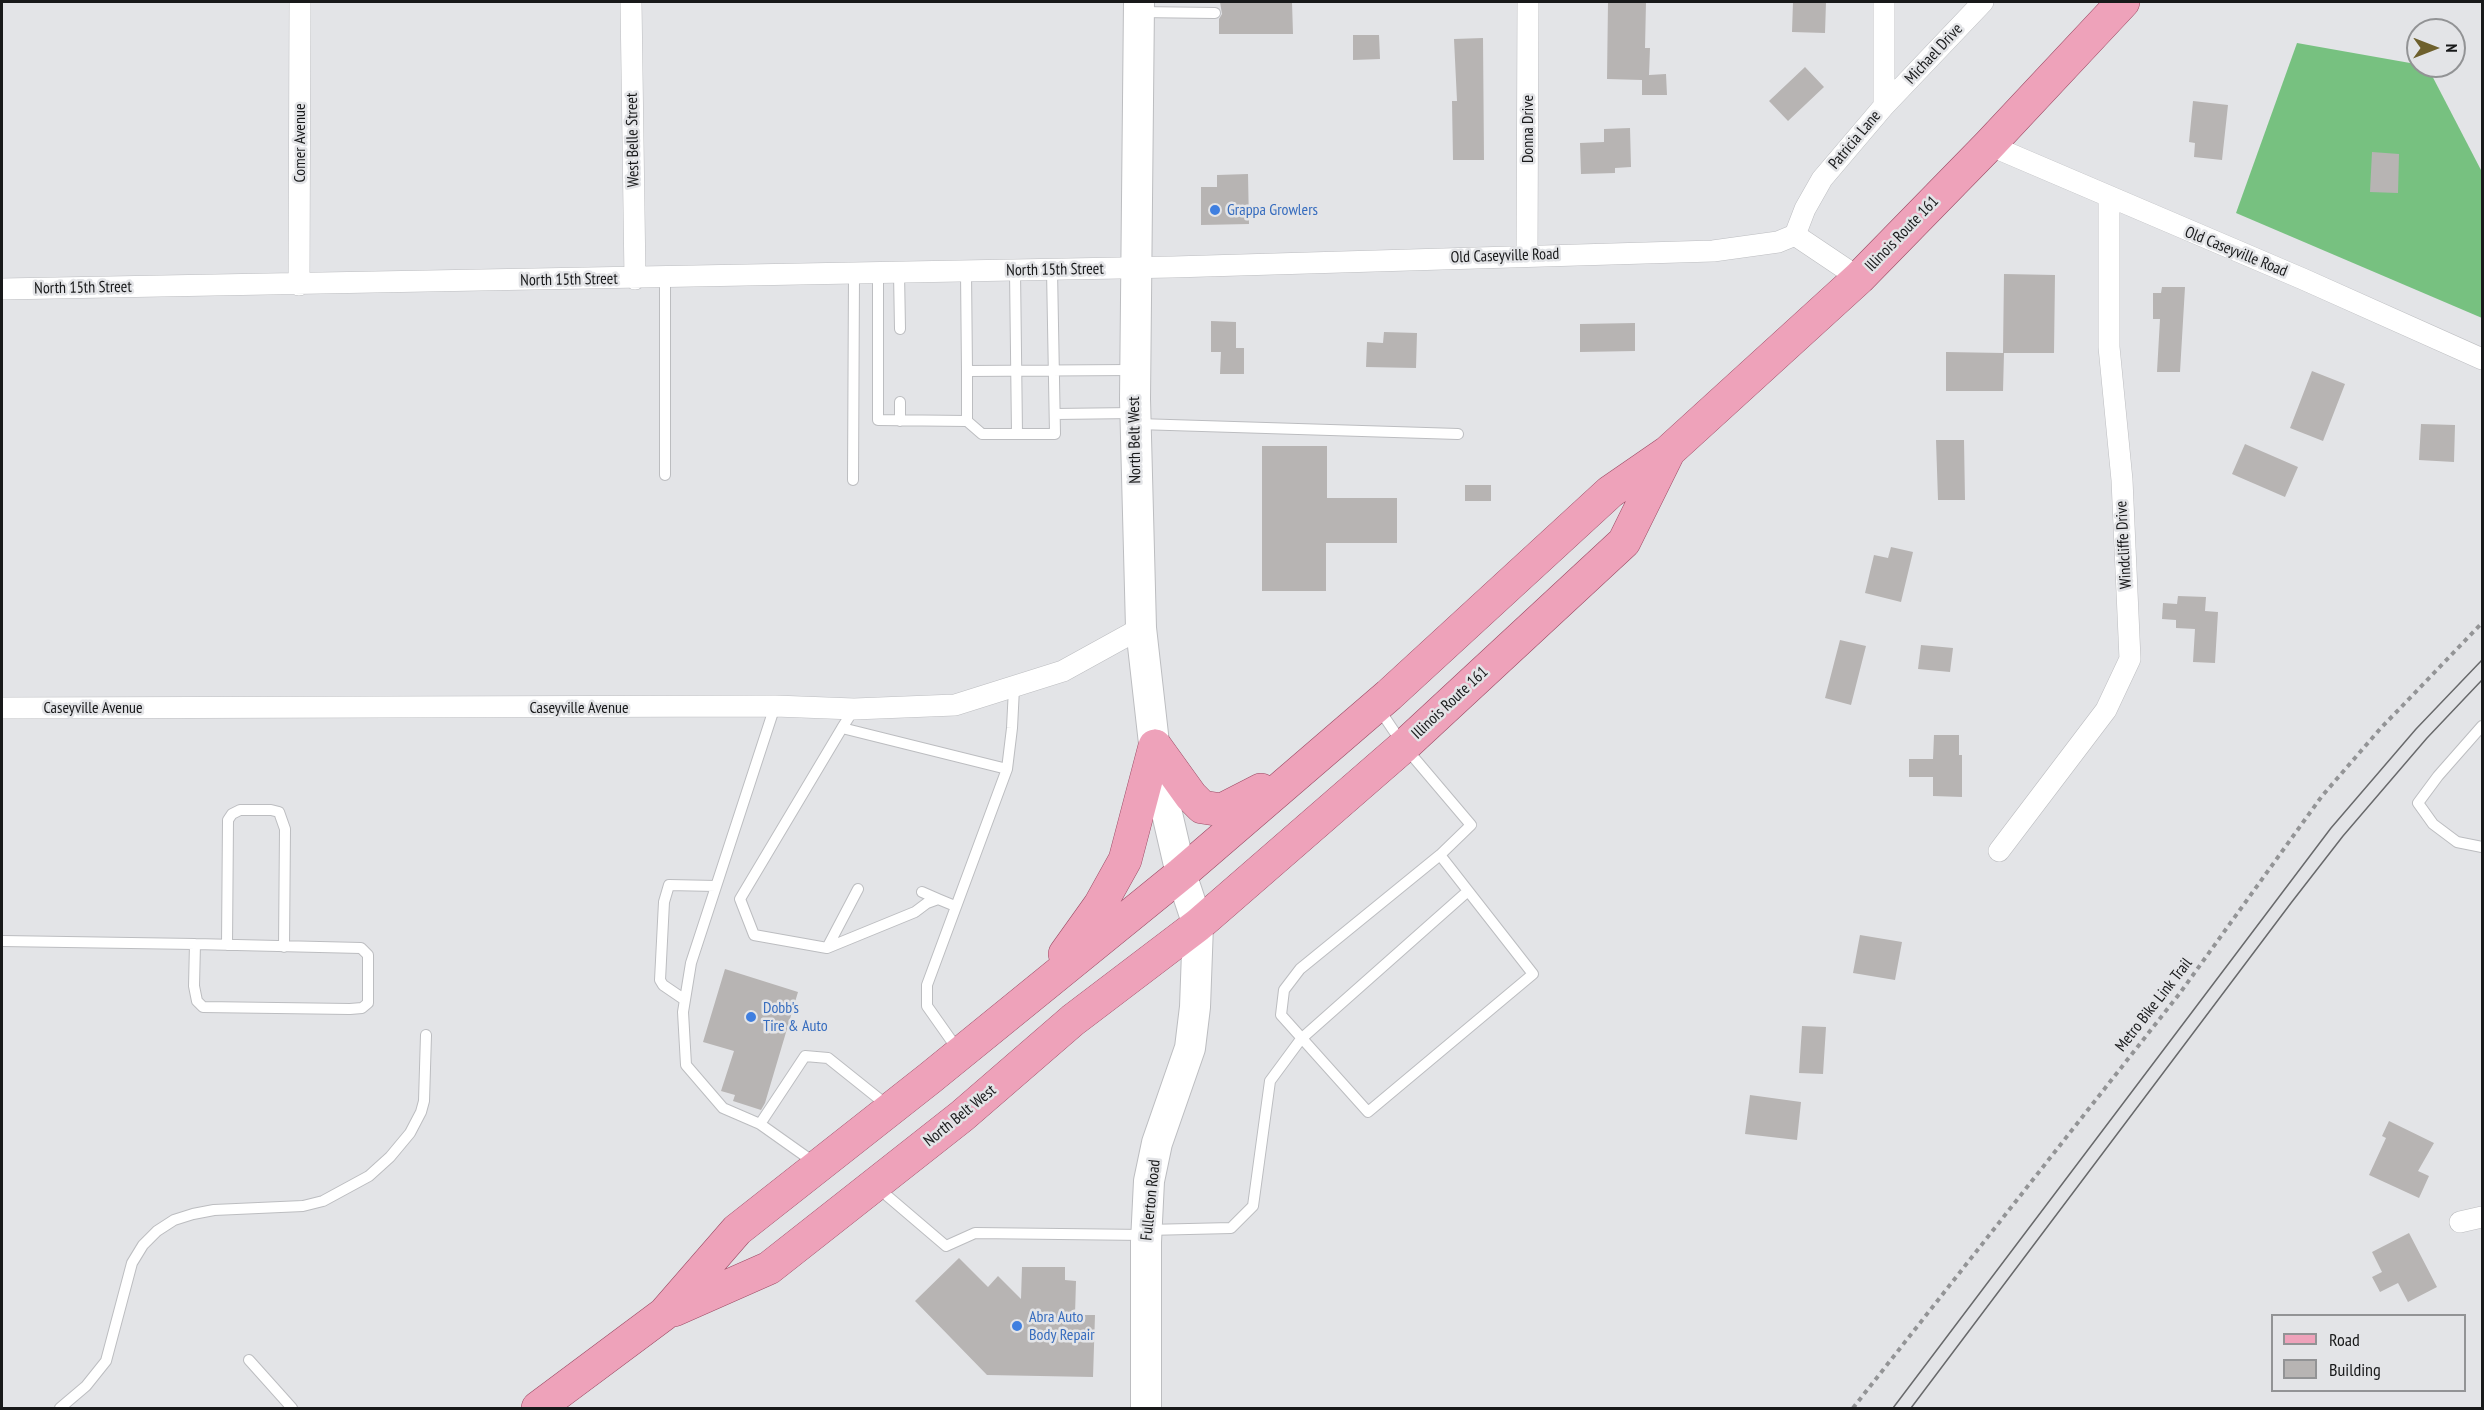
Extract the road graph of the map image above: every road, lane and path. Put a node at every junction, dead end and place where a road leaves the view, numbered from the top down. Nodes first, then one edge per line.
1 (300, 2) edge
2 (631, 2) edge
3 (1528, 2) edge
4 (1884, 2) edge
5 (1983, 2) edge
6 (2123, 2) edge
7 (1139, 7) edge
8 (1215, 13) dead end
9 (1884, 106) junction
10 (1989, 146) junction
11 (2109, 198) junction
12 (1795, 235) junction
13 (1527, 256) junction
14 (1137, 268) junction
15 (1052, 270) junction
16 (1015, 271) junction
17 (966, 272) junction
18 (899, 273) junction
19 (854, 274) junction
20 (878, 274) junction
21 (665, 278) junction
22 (1858, 278) junction
23 (635, 279) junction
24 (299, 285) junction
25 (2, 289) edge
26 (900, 328) dead end
27 (2482, 359) edge
28 (1017, 370) junction
29 (1055, 370) junction
30 (1135, 370) junction
31 (968, 371) junction
32 (900, 402) dead end
33 (1055, 414) junction
34 (1135, 418) junction
35 (900, 421) junction
36 (968, 421) junction
37 (1017, 434) junction
38 (1458, 434) dead end
39 (1668, 452) junction
40 (665, 475) dead end
41 (853, 480) dead end
42 (2482, 623) edge
43 (1141, 628) junction
44 (1014, 688) junction
45 (775, 705) junction
46 (1377, 706) junction
47 (2, 708) edge
48 (854, 709) junction
49 (2482, 726) edge
50 (842, 728) junction
51 (1155, 746) junction
52 (1404, 746) junction
53 (1007, 769) junction
54 (1303, 770) junction
55 (2482, 847) edge
56 (1999, 851) dead end
57 (1440, 855) junction
58 (1181, 874) junction
59 (716, 886) junction
60 (858, 889) dead end
61 (1468, 891) junction
62 (922, 892) dead end
63 (939, 899) junction
64 (955, 906) junction
65 (1198, 925) junction
66 (2, 941) edge
67 (195, 944) junction
68 (227, 945) junction
69 (284, 946) junction
70 (827, 948) junction
71 (1042, 987) junction
72 (685, 1000) junction
73 (426, 1035) dead end
74 (1301, 1039) junction
75 (960, 1053) junction
76 (891, 1108) junction
77 (760, 1124) junction
78 (818, 1165) junction
79 (873, 1184) junction
80 (2482, 1217) edge
81 (2460, 1222) dead end
82 (1147, 1232) junction
83 (664, 1314) junction
84 (249, 1360) dead end
85 (60, 1408) edge
86 (292, 1408) edge
87 (538, 1408) edge
88 (1146, 1408) edge
89 (1852, 1408) edge

1 - 24 street, Comer Avenue
2 - 23 street, West Belle Street
3 - 13 street, Donna Drive
4 - 9 street, Patricia Lane
5 - 9 street, Michael Drive
6 - 10 main road, Illinois Route 161
7 - 8 lane
7 - 14 main road, North Belt West
9 - 12 street, Patricia Lane
10 - 11 street, Old Caseyville Road
10 - 22 main road, Illinois Route 161
11 - 27 street, Old Caseyville Road
11 - 56 street, Windcliffe Drive
12 - 13 street, Old Caseyville Road
12 - 22 street
13 - 14 street, Old Caseyville Road
14 - 15 street, North 15th Street
14 - 30 main road, North Belt West
15 - 16 street, North 15th Street
15 - 29 lane
16 - 17 street, North 15th Street
16 - 28 lane
17 - 18 street, North 15th Street
17 - 31 lane
18 - 20 street, North 15th Street
18 - 26 lane
19 - 20 street, North 15th Street
19 - 21 street, North 15th Street
19 - 41 lane
20 - 35 lane
21 - 23 street, North 15th Street
21 - 40 lane
22 - 39 main road, Illinois Route 161
23 - 24 street, North 15th Street
24 - 25 street, North 15th Street
28 - 29 lane
28 - 31 lane
28 - 37 lane
29 - 30 lane
29 - 33 lane
30 - 34 main road, North Belt West
31 - 36 lane
32 - 35 lane
33 - 34 lane
33 - 37 lane
34 - 38 lane
34 - 43 main road, North Belt West
35 - 36 lane
36 - 37 lane
39 - 46 main road, Illinois Route 161
39 - 52 main road, Illinois Route 161
42 - 89 path, Metro Bike Link Trail
43 - 44 street, Caseyville Avenue
43 - 51 main road, North Belt West
44 - 48 street, Caseyville Avenue
44 - 53 lane
45 - 47 street, Caseyville Avenue
45 - 48 street, Caseyville Avenue
45 - 59 lane
46 - 52 lane
46 - 54 main road, Illinois Route 161
48 - 50 lane
49 - 55 lane
50 - 53 lane
50 - 70 lane
51 - 54 main road
51 - 58 main road, North Belt West
51 - 71 main road
52 - 57 lane
52 - 65 main road, Illinois Route 161
53 - 64 lane
54 - 58 main road, Illinois Route 161
57 - 61 lane
57 - 74 lane
58 - 65 main road, North Belt West
58 - 71 main road, North Belt West
59 - 72 lane
59 - 72 lane
60 - 70 lane
61 - 74 lane
61 - 74 lane
62 - 63 lane
63 - 64 lane
63 - 70 lane
64 - 75 lane
65 - 79 main road, North Belt West
65 - 82 main road, Fullerton Road
66 - 67 lane
67 - 68 lane
67 - 69 lane
68 - 69 lane
68 - 69 lane
71 - 75 main road, North Belt West
72 - 77 lane
73 - 85 lane
74 - 82 lane
75 - 76 main road, North Belt West
76 - 77 lane
76 - 78 main road, North Belt West
77 - 78 lane
78 - 83 main road, North Belt West
79 - 82 lane
79 - 83 main road, North Belt West
80 - 81 street
82 - 88 main road, Fullerton Road
83 - 87 main road, North Belt West
84 - 86 lane

